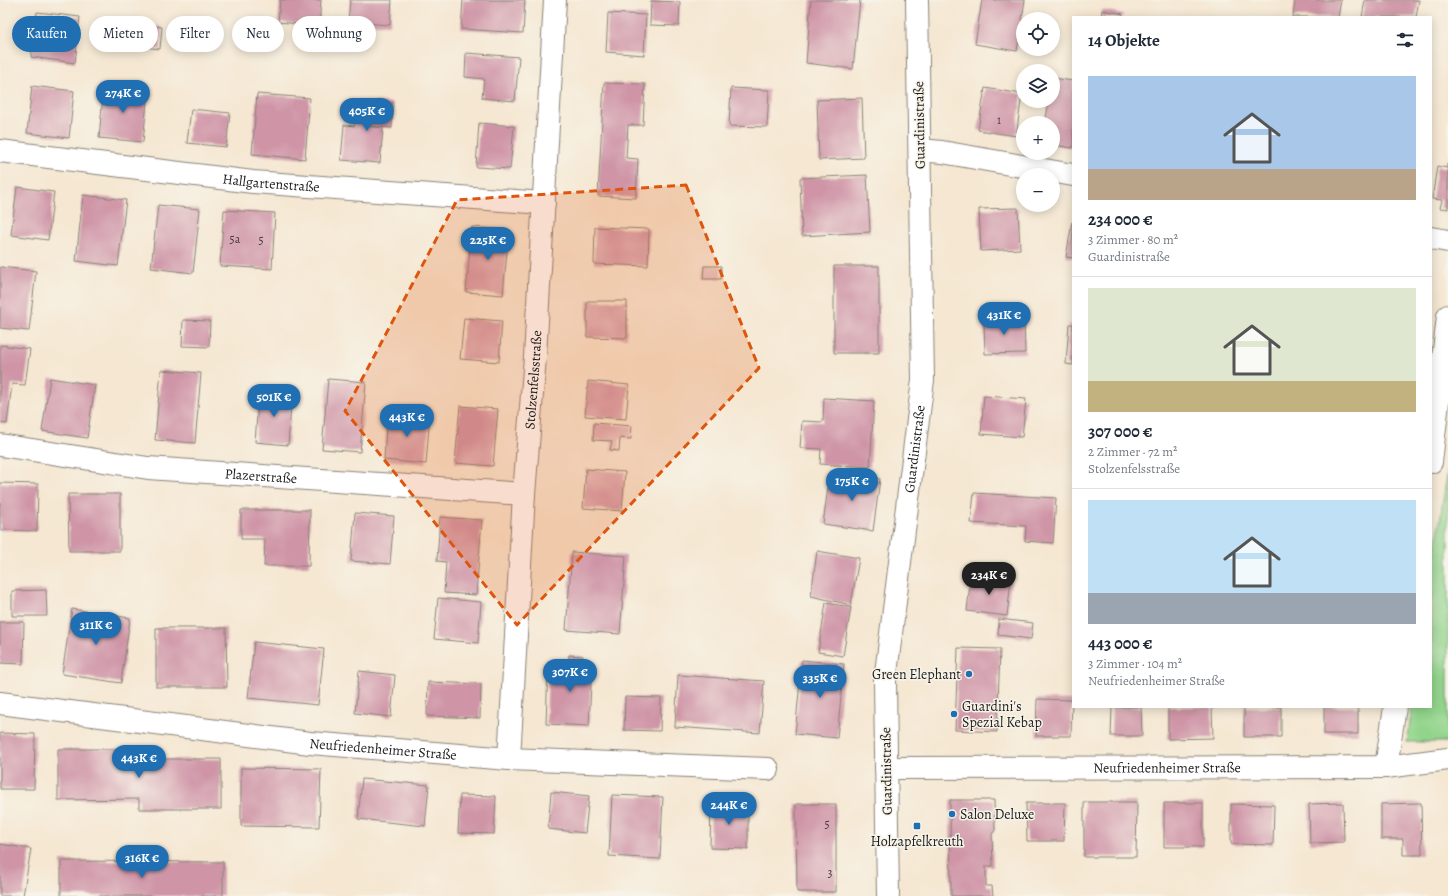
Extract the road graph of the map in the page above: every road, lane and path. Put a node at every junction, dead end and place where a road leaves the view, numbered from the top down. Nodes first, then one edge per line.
1 (555, 0) edge
2 (917, 0) edge
3 (920, 150) junction
4 (0, 151) edge
5 (1072, 175) edge
6 (544, 203) junction
7 (1432, 238) edge
8 (1448, 241) edge
9 (1448, 316) edge
10 (0, 445) edge
11 (1432, 453) edge
12 (524, 494) junction
13 (0, 704) edge
14 (1395, 708) edge
15 (509, 759) junction
16 (1448, 759) edge
17 (1386, 766) junction
18 (886, 768) junction
19 (768, 770) dead end
20 (888, 896) edge

1 - 6 street, Stolzenfelsstraße
2 - 3 street, Guardinistraße
3 - 5 street
3 - 18 street, Guardinistraße
4 - 6 street, Hallgartenstraße
6 - 12 street, Stolzenfelsstraße
7 - 8 street
9 - 11 street
10 - 12 street, Plazerstraße
12 - 15 street, Stolzenfelsstraße
13 - 15 street, Neufriedenheimer Straße
14 - 17 street
15 - 19 street, Neufriedenheimer Straße
16 - 17 street, Neufriedenheimer Straße
17 - 18 street, Neufriedenheimer Straße
18 - 20 street, Guardinistraße

